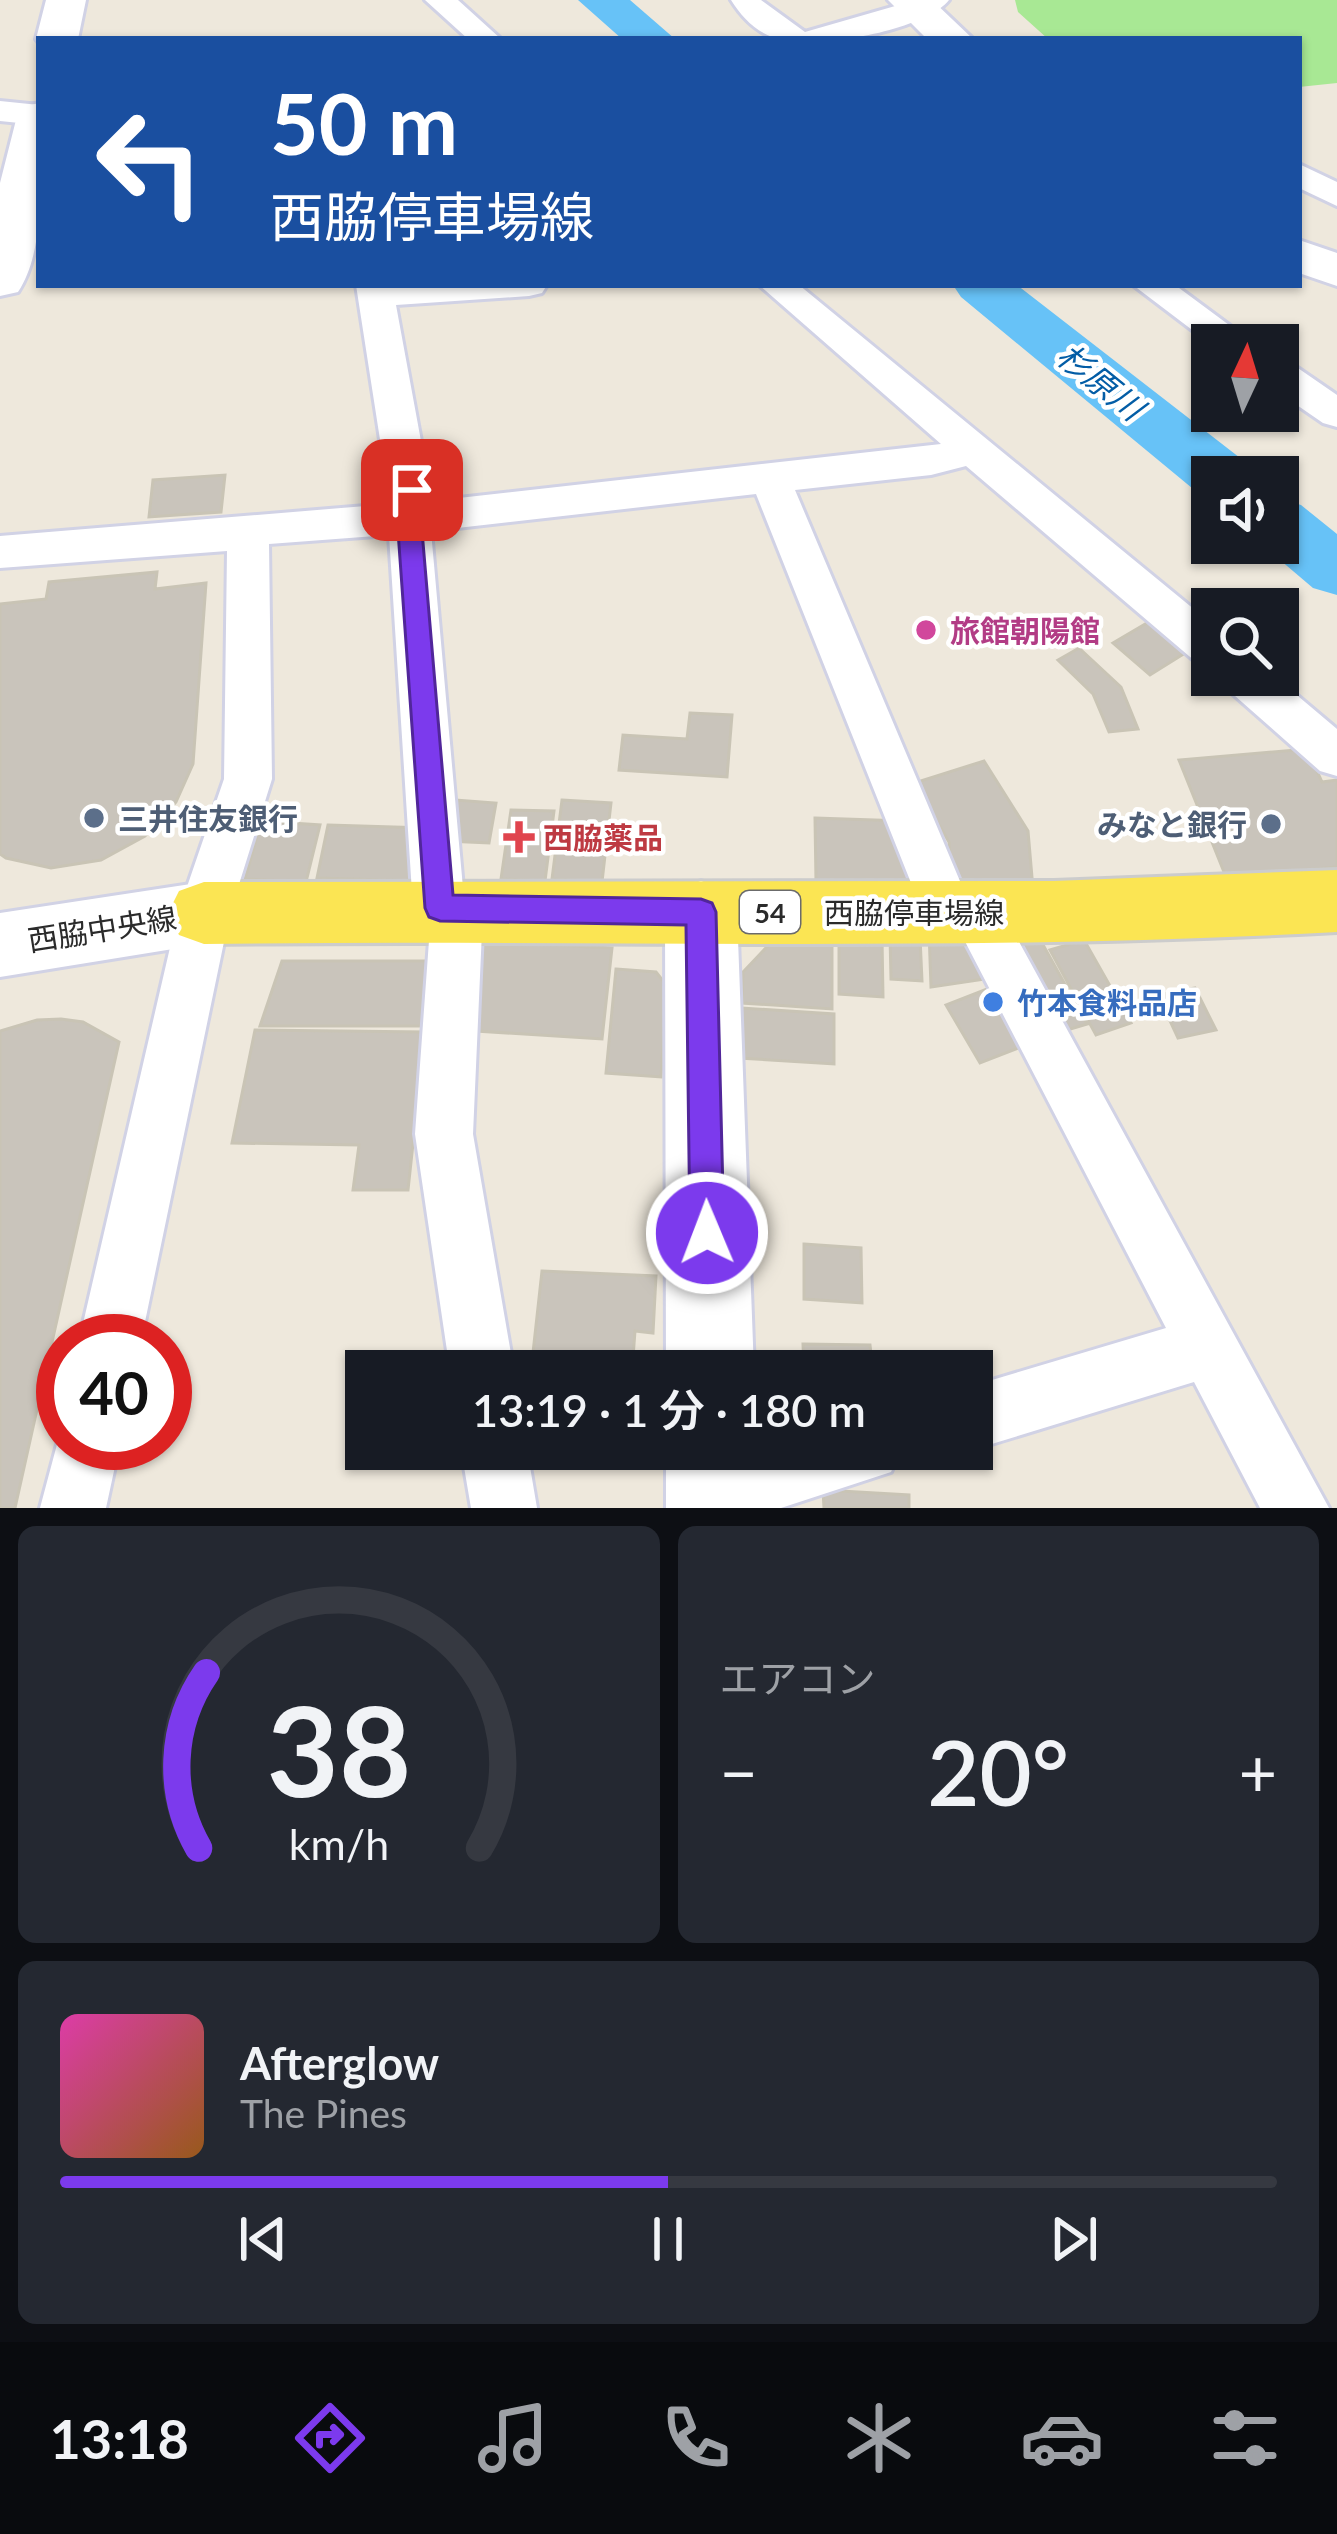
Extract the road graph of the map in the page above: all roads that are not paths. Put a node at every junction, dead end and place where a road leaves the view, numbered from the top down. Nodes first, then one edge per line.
1 (66, 0) edge
2 (440, 0) edge
3 (746, 0) edge
4 (920, 4) edge
5 (58, 36) edge
6 (482, 36) edge
7 (790, 36) edge
8 (824, 36) edge
9 (949, 36) edge
10 (0, 112) edge
11 (36, 116) edge
12 (36, 123) edge
13 (1302, 176) edge
14 (12, 183) edge
15 (1337, 196) edge
16 (1302, 256) edge
17 (1337, 271) edge
18 (0, 281) edge
19 (437, 288) edge
20 (782, 288) edge
21 (1155, 288) edge
22 (375, 290) edge
23 (1208, 324) edge
24 (1299, 388) edge
25 (1337, 414) edge
26 (973, 450) junction
27 (769, 476) junction
28 (410, 518) junction
29 (248, 534) junction
30 (0, 552) edge
31 (1191, 632) edge
32 (1266, 696) edge
33 (1337, 757) edge
34 (1337, 901) edge
35 (448, 908) junction
36 (701, 912) junction
37 (961, 912) junction
38 (203, 913) junction
39 (0, 945) edge
40 (116, 1314) edge
41 (1209, 1346) junction
42 (479, 1350) edge
43 (710, 1350) edge
44 (993, 1412) edge
45 (81, 1470) edge
46 (498, 1470) edge
47 (774, 1470) edge
48 (712, 1484) edge
49 (73, 1508) edge
50 (504, 1508) edge
51 (1296, 1508) edge

1 - 5 street
2 - 6 street
3 - 7 street
4 - 8 street
4 - 9 street
10 - 11 street
12 - 14 street
13 - 15 street
14 - 18 street
16 - 17 street
19 - 22 street
20 - 26 street
21 - 23 street
22 - 28 street
24 - 25 street
26 - 27 street
26 - 31 street
27 - 28 street
27 - 37 street
28 - 29 street
28 - 35 street
29 - 30 street
29 - 38 street
32 - 33 street
34 - 37 main road, 西脇停車場線 / 54
35 - 36 main road, 西脇停車場線 / 54
35 - 38 main road, 西脇停車場線 / 54
35 - 42 street
36 - 37 main road, 西脇停車場線 / 54
36 - 43 street
37 - 41 street
38 - 39 street, 西脇中央線
38 - 40 street
41 - 44 street
41 - 51 street
45 - 49 street
46 - 50 street
47 - 48 street

